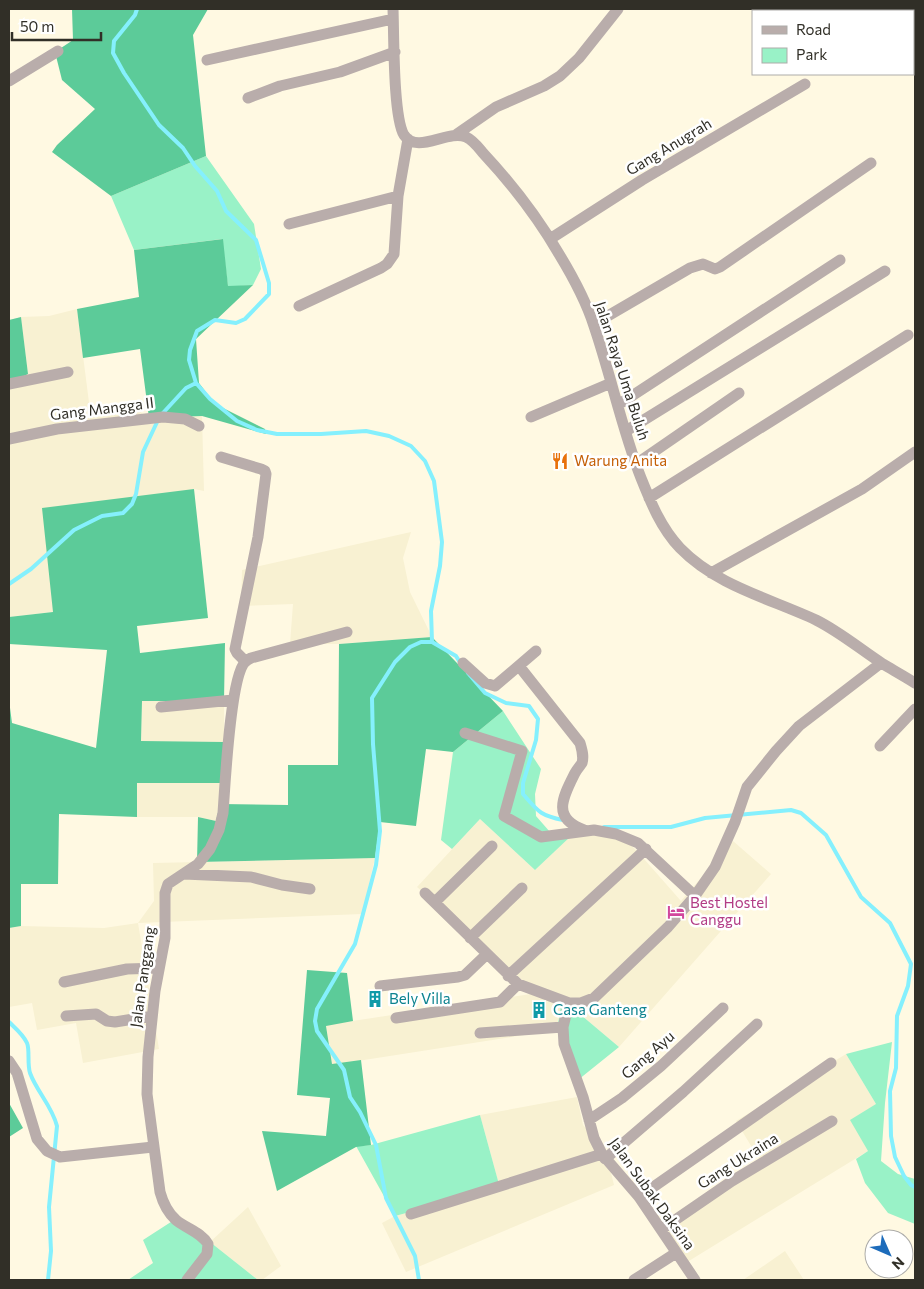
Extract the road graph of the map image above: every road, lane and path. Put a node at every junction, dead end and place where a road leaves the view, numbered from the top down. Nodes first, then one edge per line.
1 (618, 9) edge
2 (393, 14) edge
3 (58, 52) dead end
4 (395, 52) junction
5 (207, 60) dead end
6 (9, 81) edge
7 (805, 84) dead end
8 (248, 98) dead end
9 (457, 134) junction
10 (408, 139) junction
11 (871, 163) dead end
12 (398, 196) junction
13 (289, 224) dead end
14 (550, 239) junction
15 (840, 260) dead end
16 (885, 271) dead end
17 (299, 306) dead end
18 (594, 324) junction
19 (908, 335) dead end
20 (68, 372) dead end
21 (611, 383) junction
22 (9, 384) edge
23 (739, 392) dead end
24 (618, 404) junction
25 (531, 417) dead end
26 (199, 426) dead end
27 (626, 431) junction
28 (9, 440) edge
29 (915, 452) edge
30 (221, 457) dead end
31 (636, 464) junction
32 (649, 498) junction
33 (711, 573) junction
34 (347, 632) dead end
35 (536, 651) dead end
36 (245, 661) junction
37 (463, 663) dead end
38 (881, 663) junction
39 (519, 666) junction
40 (915, 683) edge
41 (233, 700) junction
42 (160, 707) dead end
43 (915, 709) edge
44 (464, 733) dead end
45 (880, 746) dead end
46 (584, 830) junction
47 (492, 846) dead end
48 (646, 849) junction
49 (184, 874) junction
50 (522, 888) dead end
51 (310, 889) dead end
52 (425, 894) dead end
53 (695, 896) junction
54 (435, 902) junction
55 (470, 938) junction
56 (487, 954) junction
57 (160, 968) junction
58 (508, 976) junction
59 (64, 982) dead end
60 (518, 984) junction
61 (380, 986) dead end
62 (569, 1004) junction
63 (723, 1008) dead end
64 (66, 1016) dead end
65 (152, 1016) junction
66 (396, 1018) dead end
67 (757, 1024) dead end
68 (563, 1026) junction
69 (480, 1033) dead end
70 (9, 1061) edge
71 (830, 1063) dead end
72 (588, 1120) junction
73 (832, 1121) dead end
74 (153, 1146) junction
75 (604, 1156) junction
76 (639, 1197) junction
77 (411, 1214) dead end
78 (662, 1229) junction
79 (676, 1253) junction
80 (187, 1280) edge
81 (634, 1280) edge
82 (695, 1280) edge

1 - 9 street
2 - 4 street
2 - 5 street
3 - 6 street
4 - 8 street
4 - 10 street
7 - 14 street, Gang Anugrah
9 - 10 street
9 - 14 street, Jalan Raya Uma Buluh
10 - 12 street
11 - 18 street
12 - 13 street
12 - 17 street
14 - 18 street, Jalan Raya Uma Buluh
15 - 24 street
16 - 27 street
18 - 21 street, Jalan Raya Uma Buluh
19 - 32 street
20 - 22 street
21 - 24 street, Jalan Raya Uma Buluh
21 - 25 street
23 - 31 street
24 - 27 street, Jalan Raya Uma Buluh
26 - 28 street, Gang Mangga II
27 - 31 street, Jalan Raya Uma Buluh
29 - 33 street
30 - 36 street
31 - 32 street, Jalan Raya Uma Buluh
32 - 33 street, Jalan Raya Uma Buluh
33 - 38 street, Jalan Raya Uma Buluh
34 - 36 street
35 - 39 street
36 - 41 street, Jalan Panggang
37 - 39 street
38 - 40 street, Jalan Raya Uma Buluh
38 - 53 street
39 - 46 street
41 - 42 street
41 - 49 street, Jalan Panggang
43 - 45 street
44 - 46 street
46 - 48 street
47 - 54 street
48 - 53 street
48 - 58 street
49 - 51 street
49 - 57 street, Jalan Panggang
50 - 55 street
52 - 54 street
53 - 62 street
54 - 55 street
55 - 56 street
56 - 58 street
56 - 61 street
57 - 59 street
57 - 65 street, Jalan Panggang
58 - 60 street
60 - 62 street
60 - 66 street
62 - 68 street, Jalan Subak Daksina
63 - 72 street, Gang Ayu
64 - 65 street
65 - 74 street, Jalan Panggang
67 - 75 street
68 - 69 street
68 - 72 street, Jalan Subak Daksina
70 - 74 street
71 - 76 street
72 - 75 street, Jalan Subak Daksina
73 - 78 street, Gang Ukraina
74 - 80 street, Jalan Panggang
75 - 76 street, Jalan Subak Daksina
75 - 77 street
76 - 78 street, Jalan Subak Daksina
78 - 79 street, Jalan Subak Daksina
79 - 81 street
79 - 82 street, Jalan Subak Daksina

